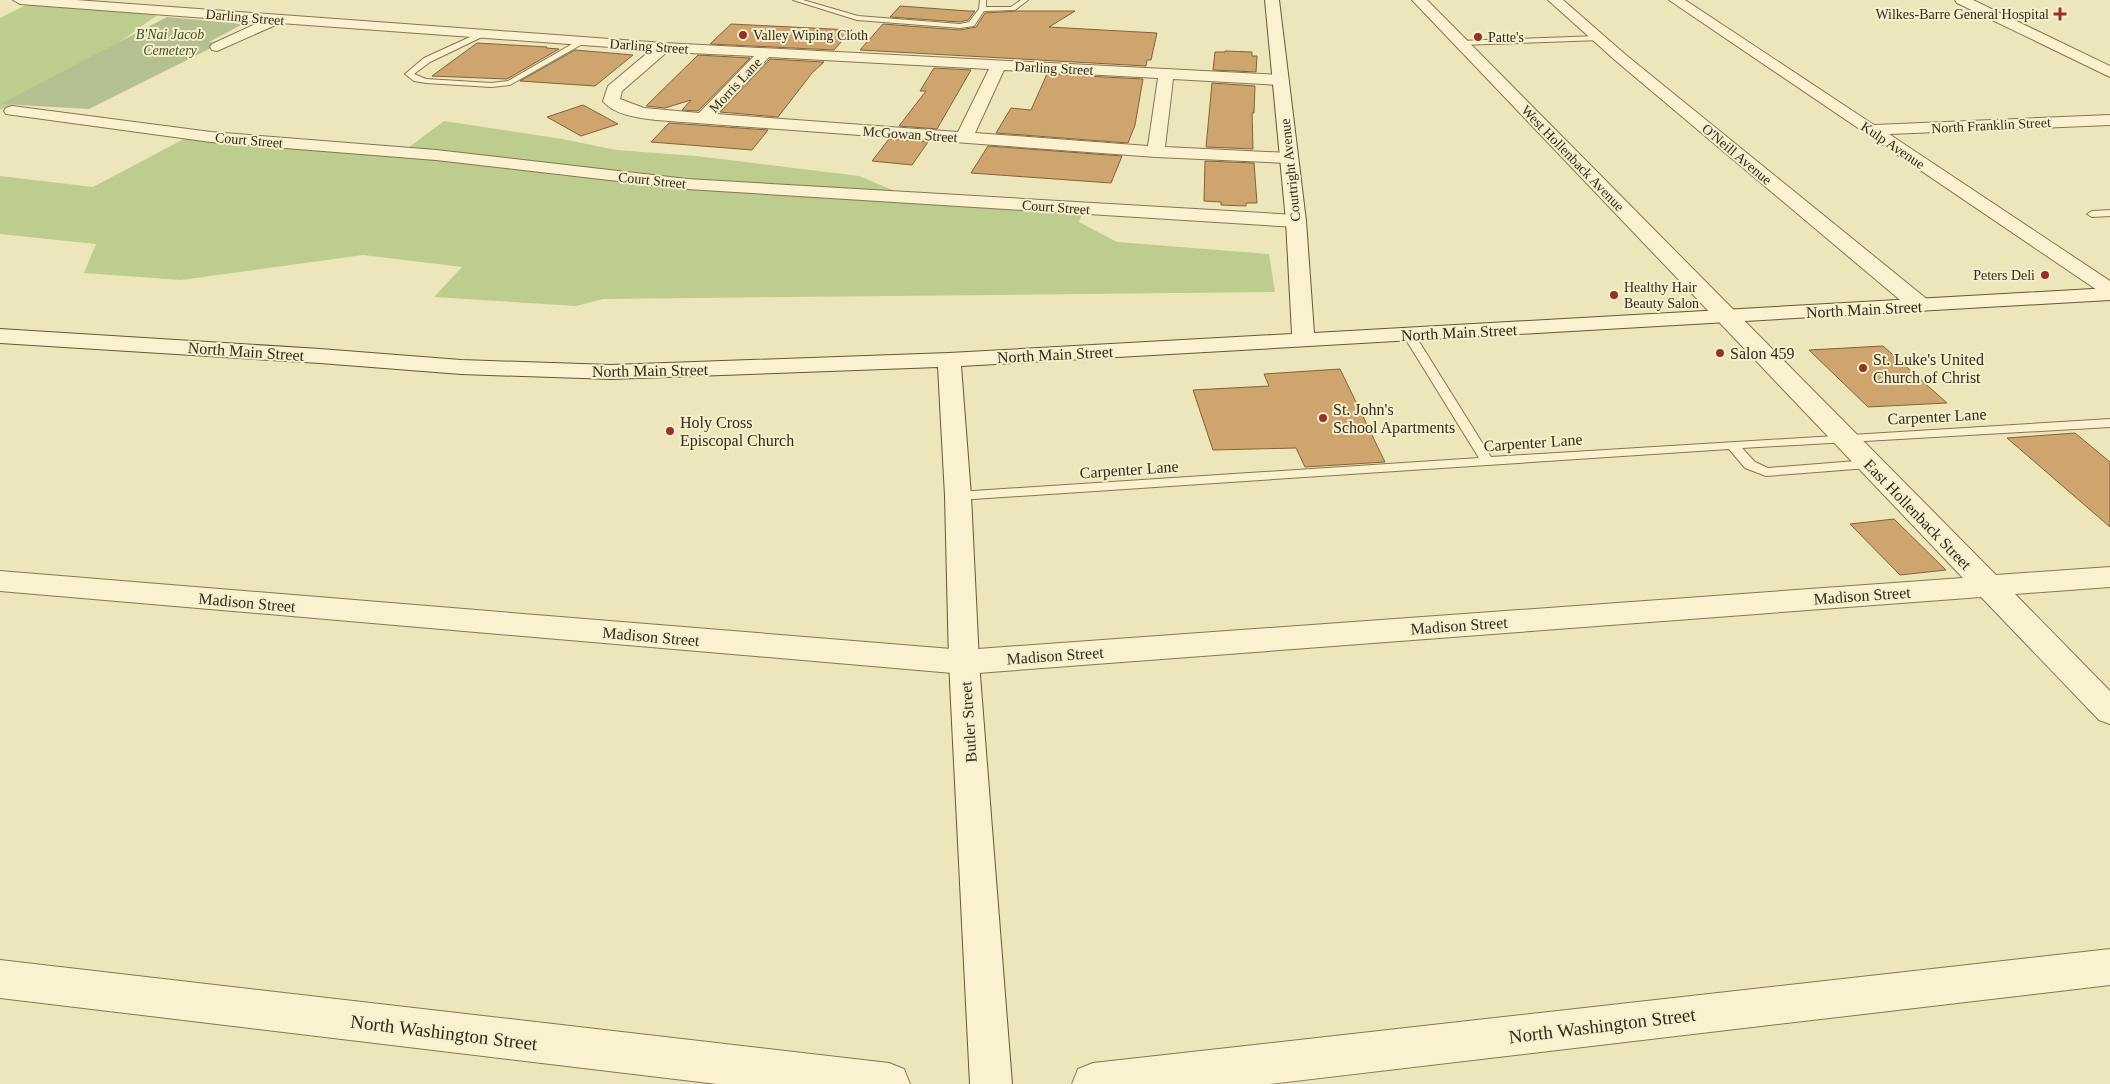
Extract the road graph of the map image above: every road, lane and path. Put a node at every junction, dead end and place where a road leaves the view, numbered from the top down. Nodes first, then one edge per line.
1 (20, 0) edge
2 (179, 0) edge
3 (796, 0) edge
4 (983, 0) edge
5 (1025, 0) edge
6 (1272, 0) edge
7 (1419, 0) edge
8 (1555, 0) edge
9 (1676, 0) edge
10 (1962, 0) edge
11 (982, 9) junction
12 (162, 10) junction
13 (276, 20) junction
14 (481, 34) junction
15 (1598, 38) junction
16 (582, 42) junction
17 (1460, 43) junction
18 (217, 47) dead end
19 (664, 47) junction
20 (766, 52) junction
21 (999, 65) junction
22 (2110, 72) edge
23 (1166, 74) junction
24 (1280, 80) junction
25 (12, 111) dead end
26 (704, 118) junction
27 (2110, 120) edge
28 (1872, 130) junction
29 (964, 138) junction
30 (1156, 152) junction
31 (1288, 158) junction
32 (2110, 213) edge
33 (2092, 214) dead end
34 (1296, 221) junction
35 (2110, 290) edge
36 (2110, 294) edge
37 (1920, 305) junction
38 (1727, 317) junction
39 (1409, 335) junction
40 (0, 336) edge
41 (1303, 340) junction
42 (949, 360) junction
43 (2110, 423) edge
44 (1843, 438) junction
45 (1732, 445) junction
46 (1487, 461) junction
47 (1868, 464) junction
48 (958, 496) junction
49 (2110, 577) edge
50 (0, 581) edge
51 (1988, 586) junction
52 (964, 662) junction
53 (2110, 711) edge
54 (2110, 967) edge
55 (0, 979) edge
56 (889, 1084) edge
57 (991, 1084) edge
58 (1093, 1084) edge

1 - 12 street, Darling Street
2 - 12 street
3 - 11 lane
4 - 11 lane
5 - 11 lane
6 - 24 street, Courtright Avenue
7 - 17 street, West Hollenback Avenue
8 - 15 street, O'Neill Avenue
9 - 28 street, Kulp Avenue
10 - 22 street
12 - 13 street, Darling Street
13 - 14 street, Darling Street
13 - 18 street
14 - 16 street, Darling Street
14 - 16 lane
15 - 17 lane
15 - 37 street, O'Neill Avenue
16 - 19 street, Darling Street
17 - 38 street, West Hollenback Avenue
19 - 20 street, Darling Street
19 - 26 street, McGowan Street
20 - 21 street, Darling Street
20 - 26 street, Morris Lane
21 - 23 street, Darling Street
21 - 29 street
23 - 24 street, Darling Street
23 - 30 street
24 - 31 street, Courtright Avenue
25 - 34 street, Court Street
26 - 29 street, McGowan Street
27 - 28 street, North Franklin Street
28 - 35 street, Kulp Avenue
29 - 30 street, McGowan Street
30 - 31 street, McGowan Street
31 - 34 street, Courtright Avenue
32 - 33 lane
34 - 41 street, Courtright Avenue
36 - 37 street, North Main Street
37 - 38 street, North Main Street
38 - 39 street, North Main Street
38 - 44 street, East Hollenback Street
39 - 41 street, North Main Street
39 - 46 lane
40 - 42 street, North Main Street
41 - 42 street, North Main Street
42 - 48 street, Butler Street
43 - 44 lane, Carpenter Lane
44 - 45 lane, Carpenter Lane
44 - 47 street, East Hollenback Street
45 - 46 lane, Carpenter Lane
45 - 47 lane
46 - 48 lane, Carpenter Lane
47 - 51 street, East Hollenback Street
48 - 52 street, Butler Street
49 - 51 street, Madison Street
50 - 52 street, Madison Street
51 - 52 street, Madison Street
51 - 53 street, East Hollenback Street
52 - 57 street, Butler Street
54 - 58 street, North Washington Street
55 - 56 street, North Washington Street

